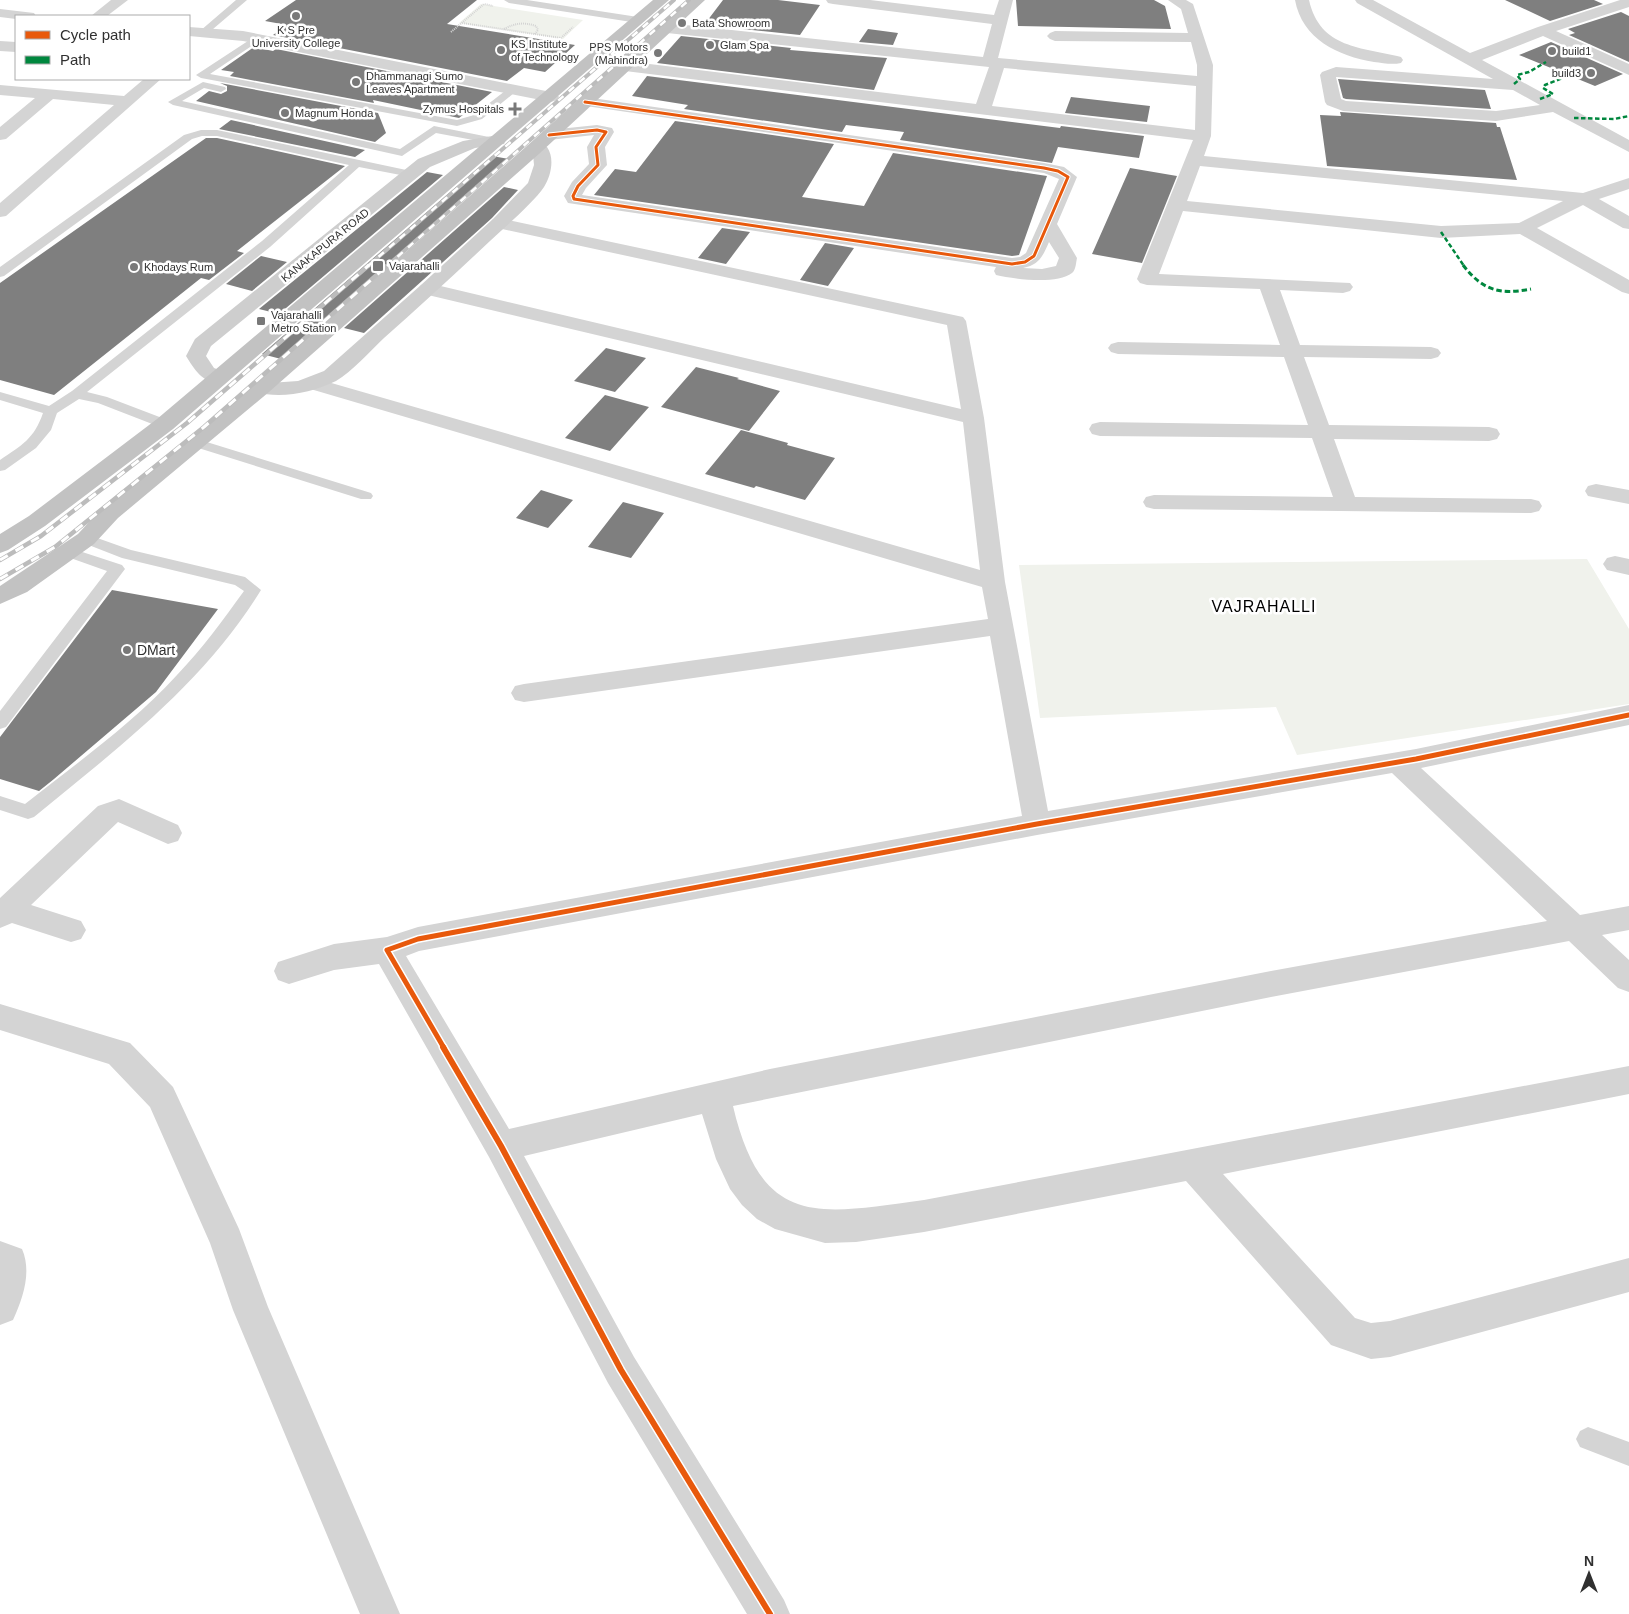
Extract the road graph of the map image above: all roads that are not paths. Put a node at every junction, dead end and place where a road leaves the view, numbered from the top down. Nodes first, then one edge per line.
1 (122, 0) edge
2 (242, 0) edge
3 (509, 0) edge
4 (662, 0) edge
5 (698, 0) edge
6 (833, 0) edge
7 (1006, 0) edge
8 (1175, 0) edge
9 (1302, 0) edge
10 (1362, 0) edge
11 (1623, 3) edge
12 (0, 13) edge
13 (19, 15) edge
14 (100, 15) edge
15 (638, 20) junction
16 (1000, 20) junction
17 (667, 28) junction
18 (1543, 30) junction
19 (196, 32) edge
20 (1055, 36) dead end
21 (1197, 38) junction
22 (190, 44) edge
23 (0, 46) edge
24 (15, 47) edge
25 (1469, 59) junction
26 (1396, 60) dead end
27 (994, 63) junction
28 (625, 66) junction
29 (1629, 70) edge
30 (15, 80) edge
31 (152, 80) edge
32 (1204, 82) junction
33 (1516, 85) junction
34 (0, 90) edge
35 (509, 93) junction
36 (48, 95) junction
37 (548, 99) junction
38 (128, 101) junction
39 (585, 102) junction
40 (1554, 107) junction
41 (620, 108) junction
42 (983, 108) junction
43 (434, 129) junction
44 (597, 130) junction
45 (0, 135) edge
46 (549, 135) junction
47 (1204, 136) junction
48 (493, 140) junction
49 (1629, 147) edge
50 (534, 149) junction
51 (1194, 160) junction
52 (357, 163) junction
53 (411, 174) junction
54 (1629, 183) edge
55 (1584, 198) junction
56 (1176, 205) junction
57 (0, 212) edge
58 (499, 223) junction
59 (1048, 224) junction
60 (1629, 224) edge
61 (1523, 228) junction
62 (819, 235) junction
63 (0, 254) edge
64 (19, 259) junction
65 (942, 262) dead end
66 (977, 267) dead end
67 (0, 273) edge
68 (1268, 284) junction
69 (1343, 287) dead end
70 (1629, 288) edge
71 (428, 289) junction
72 (1118, 348) dead end
73 (1292, 352) junction
74 (1431, 353) dead end
75 (215, 382) junction
76 (314, 384) junction
77 (256, 392) junction
78 (77, 394) junction
79 (0, 396) edge
80 (51, 411) junction
81 (973, 418) junction
82 (165, 424) junction
83 (1100, 429) dead end
84 (1321, 432) junction
85 (1489, 434) dead end
86 (196, 443) junction
87 (0, 467) edge
88 (1596, 491) dead end
89 (366, 496) dead end
90 (1629, 497) edge
91 (1154, 502) dead end
92 (1346, 502) junction
93 (1531, 506) dead end
94 (86, 539) junction
95 (0, 545) edge
96 (66, 552) junction
97 (993, 582) junction
98 (0, 596) edge
99 (1002, 626) junction
100 (524, 693) dead end
101 (1629, 715) edge
102 (0, 723) edge
103 (1398, 763) junction
104 (0, 803) edge
105 (1037, 824) junction
106 (168, 833) dead end
107 (4, 913) edge
108 (1629, 918) edge
109 (1574, 928) junction
110 (71, 930) dead end
111 (387, 950) junction
112 (289, 971) dead end
113 (1629, 979) edge
114 (0, 1017) edge
115 (1629, 1080) edge
116 (714, 1096) junction
117 (500, 1146) junction
118 (1192, 1164) junction
119 (0, 1258) edge
120 (1629, 1275) edge
121 (0, 1308) edge
122 (1588, 1439) dead end
123 (1629, 1454) edge
124 (380, 1614) edge
125 (770, 1614) edge

1 - 14 street
2 - 19 lane
3 - 15 lane
4 - 15 highway, KANAKAPURA ROAD
5 - 17 highway
6 - 16 street
7 - 16 street
8 - 21 street
9 - 26 street
10 - 25 street
11 - 18 street
12 - 13 street
15 - 37 highway, KANAKAPURA ROAD
16 - 27 street
17 - 27 street
17 - 28 highway
18 - 25 street
18 - 29 street
19 - 22 street
19 - 37 street
20 - 21 street
21 - 32 street
23 - 24 street
25 - 33 street
27 - 32 street
27 - 42 street
28 - 39 highway
28 - 42 street
30 - 34 street
31 - 38 street
32 - 47 street
33 - 40 street
33 - 40 street
34 - 36 street
35 - 35 lane
35 - 37 lane
36 - 38 street
36 - 45 street
37 - 48 highway, KANAKAPURA ROAD
38 - 57 street
39 - 41 street
39 - 46 highway
40 - 49 street
41 - 44 street
41 - 59 street
42 - 47 street
43 - 43 lane
43 - 48 lane
44 - 46 street
44 - 62 street
46 - 50 highway
47 - 51 street
48 - 53 street, KANAKAPURA ROAD
48 - 75 highway, KANAKAPURA ROAD
50 - 58 street
50 - 77 highway
51 - 55 street
51 - 56 street
52 - 53 lane
52 - 64 lane
52 - 78 lane
53 - 75 street, KANAKAPURA ROAD
54 - 55 street
55 - 60 street
55 - 61 street
56 - 61 street
56 - 68 street
58 - 71 street
58 - 81 street
59 - 62 street
59 - 66 street
61 - 70 street
62 - 65 street
63 - 64 lane
64 - 67 lane
68 - 69 street
68 - 73 street
71 - 76 street
71 - 81 street
72 - 73 street
73 - 74 street
73 - 84 street
75 - 77 highway
75 - 82 highway, KANAKAPURA ROAD
76 - 77 street
76 - 97 street
77 - 86 highway
78 - 80 lane
78 - 82 lane
79 - 80 lane
80 - 87 lane
81 - 97 street
82 - 95 highway, KANAKAPURA ROAD
83 - 84 street
84 - 85 street
84 - 92 street
86 - 89 lane
86 - 94 highway
88 - 90 street
91 - 92 street
92 - 93 street
94 - 96 highway
94 - 104 lane
96 - 98 highway
96 - 102 lane
97 - 99 street
99 - 100 street
99 - 105 street
101 - 103 street
103 - 105 street
103 - 109 street
105 - 111 street
106 - 107 street
107 - 110 street
108 - 109 street
109 - 113 street
109 - 116 street
111 - 112 street
111 - 117 street
114 - 124 street
115 - 118 street
116 - 117 street
116 - 118 street
117 - 125 street
118 - 120 street
119 - 121 street
122 - 123 lane

